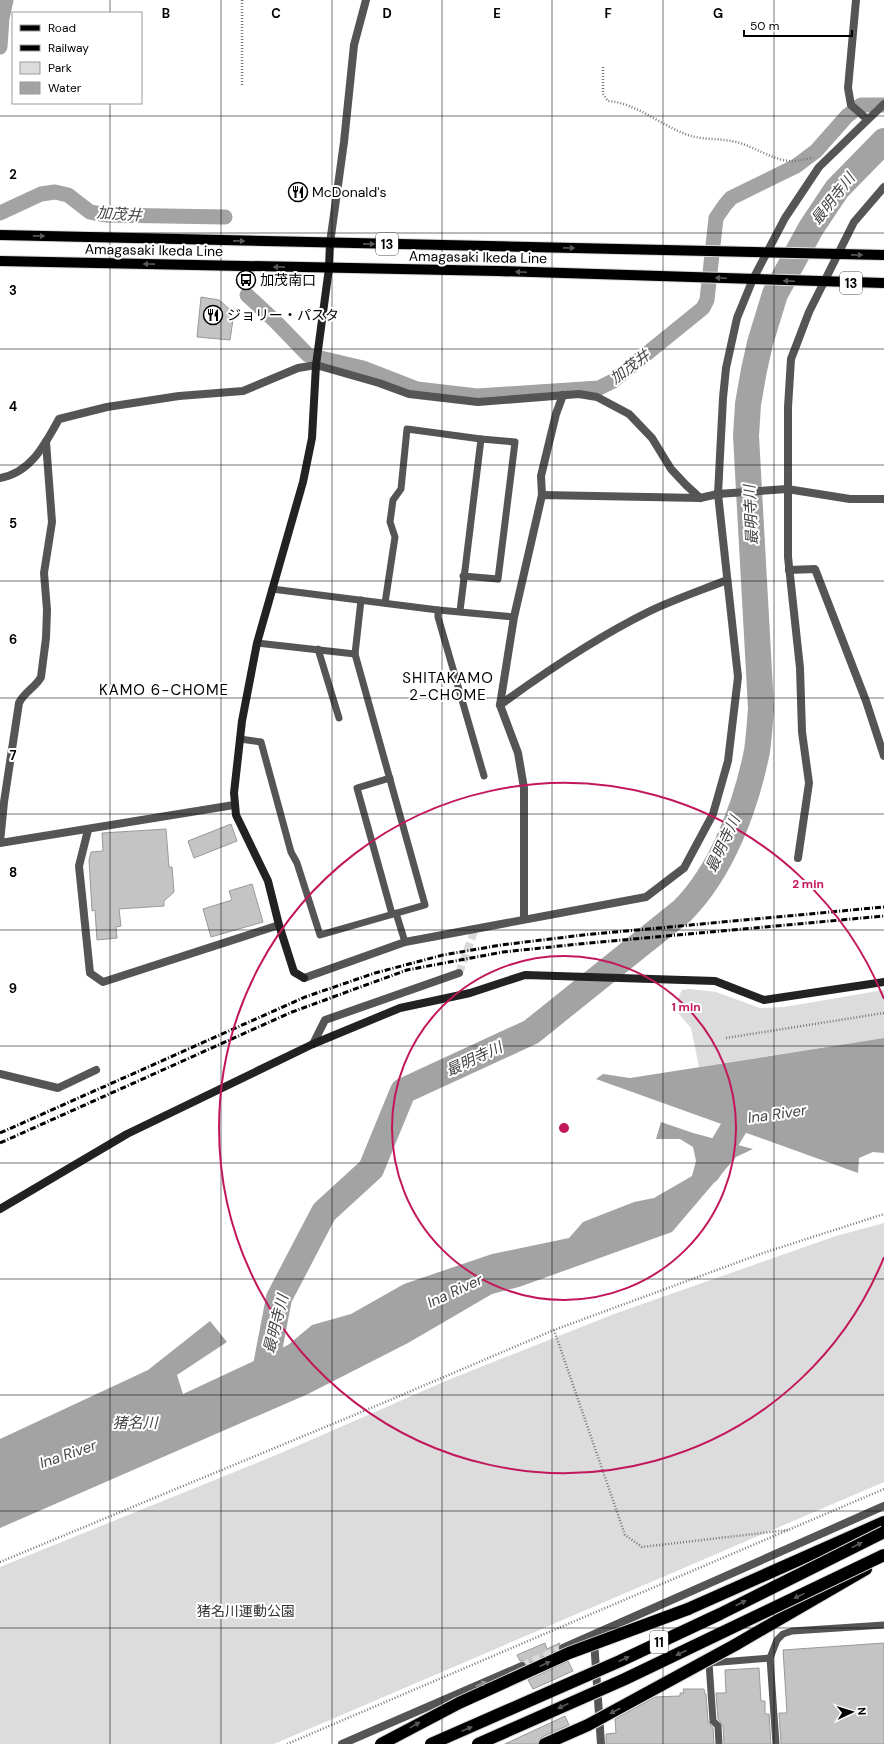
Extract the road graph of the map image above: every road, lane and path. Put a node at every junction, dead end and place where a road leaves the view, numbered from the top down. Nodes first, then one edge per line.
1 (242, 0) edge
2 (366, 0) edge
3 (856, 0) edge
4 (603, 67) dead end
5 (242, 85) dead end
6 (884, 104) edge
7 (867, 119) junction
8 (826, 160) junction
9 (884, 187) edge
10 (0, 235) edge
11 (330, 243) junction
12 (771, 252) junction
13 (834, 254) junction
14 (884, 255) edge
15 (0, 260) edge
16 (329, 268) junction
17 (756, 280) junction
18 (821, 282) junction
19 (884, 283) edge
20 (316, 365) junction
21 (563, 395) junction
22 (481, 439) junction
23 (46, 442) junction
24 (0, 478) edge
25 (787, 488) junction
26 (721, 494) junction
27 (542, 495) junction
28 (700, 498) junction
29 (884, 499) edge
30 (789, 570) junction
31 (463, 576) junction
32 (727, 580) junction
33 (272, 589) junction
34 (362, 600) junction
35 (385, 603) junction
36 (438, 610) junction
37 (460, 611) junction
38 (514, 617) junction
39 (257, 643) junction
40 (318, 649) junction
41 (355, 654) junction
42 (500, 705) junction
43 (339, 718) dead end
44 (240, 739) junction
45 (884, 756) edge
46 (484, 776) dead end
47 (390, 778) junction
48 (234, 805) junction
49 (88, 830) junction
50 (0, 843) edge
51 (798, 858) dead end
52 (394, 913) junction
53 (524, 919) junction
54 (279, 925) junction
55 (405, 942) junction
56 (460, 973) dead end
57 (884, 982) edge
58 (884, 1013) edge
59 (726, 1038) dead end
60 (313, 1044) junction
61 (96, 1070) dead end
62 (0, 1074) edge
63 (0, 1209) edge
64 (884, 1214) edge
65 (554, 1330) junction
66 (884, 1489) edge
67 (884, 1506) edge
68 (884, 1522) edge
69 (791, 1529) junction
70 (884, 1532) edge
71 (884, 1555) edge
72 (884, 1558) edge
73 (0, 1562) edge
74 (884, 1625) edge
75 (593, 1633) junction
76 (563, 1648) tunnel mouth
77 (770, 1658) junction
78 (522, 1666) tunnel mouth
79 (287, 1744) edge
80 (342, 1744) edge
81 (381, 1744) edge
82 (431, 1744) edge
83 (478, 1744) edge
84 (545, 1744) edge
85 (601, 1744) edge
86 (719, 1744) edge
87 (776, 1744) edge

1 - 5 path
2 - 11 street
3 - 7 street
4 - 8 path
6 - 7 street
7 - 8 street
8 - 12 street
9 - 13 street
10 -> 11 main road, Amagasaki Ikeda Line / 13
11 -> 12 main road, Amagasaki Ikeda Line / 13
11 - 16 street
12 - 13 main road, Amagasaki Ikeda Line / 13
12 - 17 street
13 -> 14 main road, Amagasaki Ikeda Line / 13
13 - 18 street
16 -> 15 main road, Amagasaki Ikeda Line / 13
17 -> 16 main road, Amagasaki Ikeda Line / 13
16 - 20 street
18 -> 17 main road, Amagasaki Ikeda Line / 13
17 - 26 street
18 - 19 main road, Amagasaki Ikeda Line / 13
18 - 25 street
20 - 21 street
20 - 23 street
20 - 33 street
21 - 27 street
21 - 28 street
22 - 31 lane
22 - 31 lane
22 - 35 lane
23 - 24 street
23 - 50 street
25 - 26 street
25 - 29 street
25 - 30 street
26 - 28 street
26 - 32 street
27 - 28 street
27 - 38 street
30 - 45 street
30 - 51 street
31 - 37 lane
32 - 42 street
32 - 53 street
33 - 34 lane
33 - 39 street
34 - 35 lane
34 - 41 lane
35 - 36 lane
36 - 37 lane
36 - 46 lane
37 - 38 lane
38 - 42 street
39 - 40 lane
39 - 44 street
40 - 41 lane
40 - 43 lane
41 - 47 lane
42 - 53 street
44 - 48 street
44 - 52 lane
47 - 52 lane
47 - 52 lane
48 - 49 street
48 - 54 street
49 - 50 street
49 - 54 street
52 - 55 lane
53 - 55 street
54 - 55 street
56 - 60 street
57 - 60 street
58 - 59 path
60 - 63 street
61 - 62 street
64 - 65 path
65 - 69 path
65 - 73 path
66 - 69 path
67 - 75 street
81 -> 68 highway, bridge
69 - 79 path
82 -> 70 highway, 11, bridge
71 -> 83 highway, 11, bridge
72 -> 84 highway, bridge
74 - 77 lane
75 - 76 street
75 - 85 street
77 - 86 lane
77 - 87 lane
80 -> 78 street

